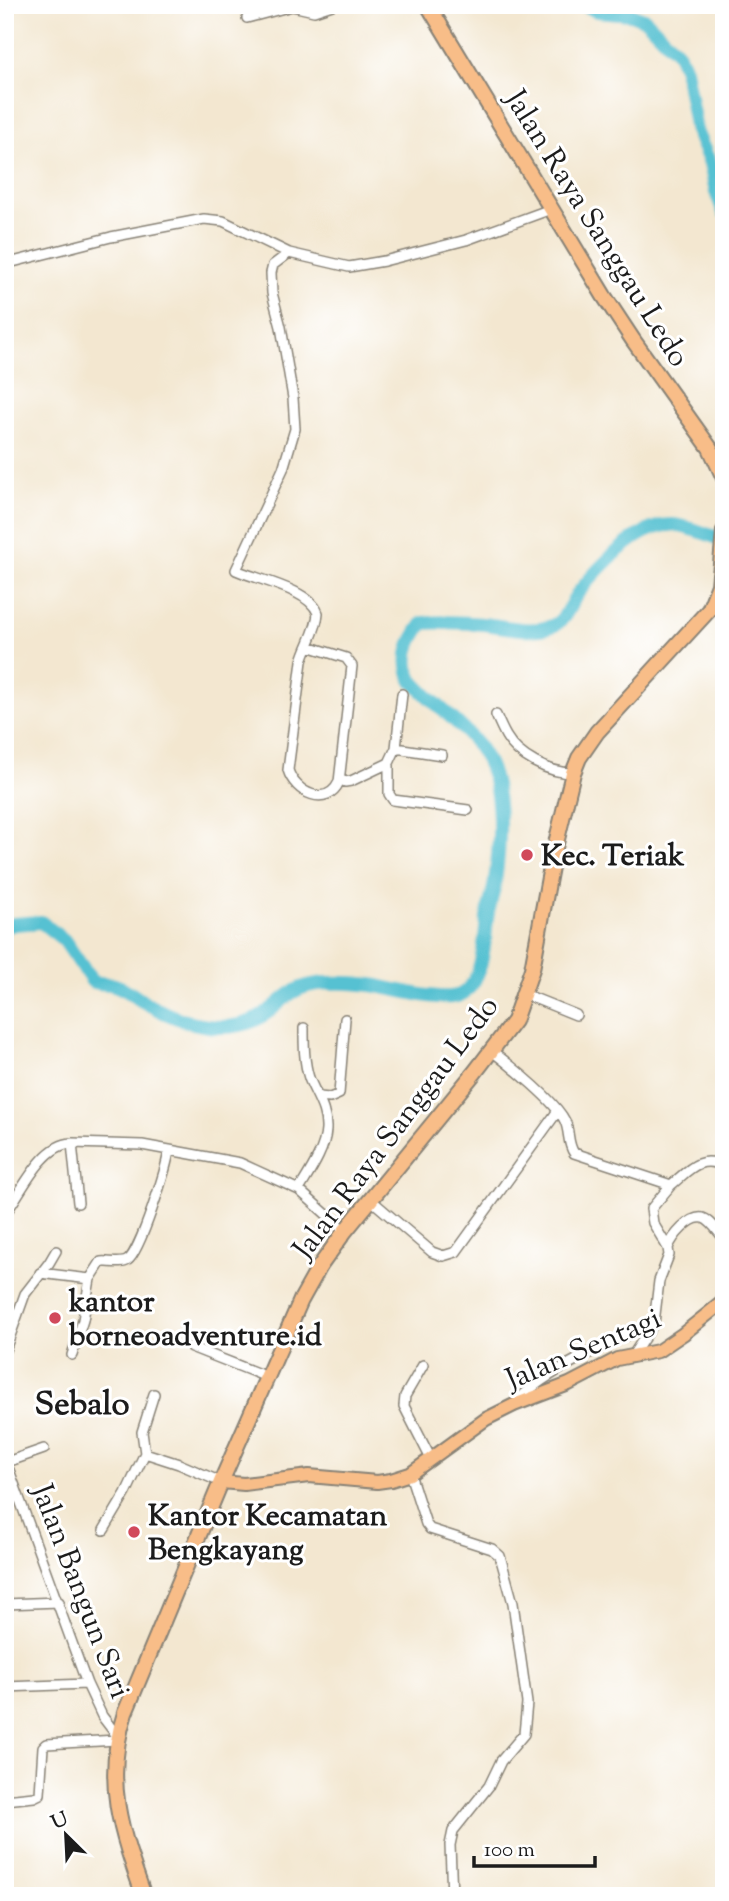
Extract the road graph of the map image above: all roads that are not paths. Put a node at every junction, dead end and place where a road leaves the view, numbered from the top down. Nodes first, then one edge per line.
1 (332, 5) edge
2 (428, 5) edge
3 (247, 18) dead end
4 (551, 209) junction
5 (289, 253) junction
6 (5, 264) edge
7 (724, 478) edge
8 (724, 531) edge
9 (721, 586) edge
10 (307, 646) junction
11 (402, 694) dead end
12 (496, 715) dead end
13 (396, 747) junction
14 (442, 755) dead end
15 (389, 763) junction
16 (573, 773) junction
17 (340, 779) junction
18 (468, 810) dead end
19 (524, 994) junction
20 (576, 1015) dead end
21 (345, 1019) dead end
22 (304, 1028) dead end
23 (492, 1051) junction
24 (319, 1097) junction
25 (557, 1112) junction
26 (72, 1143) junction
27 (169, 1150) junction
28 (724, 1167) edge
29 (671, 1185) junction
30 (299, 1190) junction
31 (370, 1199) junction
32 (78, 1203) dead end
33 (5, 1214) edge
34 (345, 1231) junction
35 (721, 1234) dead end
36 (668, 1248) junction
37 (56, 1251) dead end
38 (40, 1273) junction
39 (90, 1279) junction
40 (724, 1301) edge
41 (654, 1323) junction
42 (191, 1347) dead end
43 (5, 1350) edge
44 (72, 1355) dead end
45 (633, 1355) junction
46 (423, 1365) dead end
47 (267, 1377) junction
48 (153, 1394) dead end
49 (514, 1405) junction
50 (44, 1449) dead end
51 (145, 1453) junction
52 (431, 1459) junction
53 (6, 1460) edge
54 (410, 1474) junction
55 (220, 1482) junction
56 (104, 1530) dead end
57 (59, 1602) junction
58 (5, 1604) edge
59 (87, 1684) junction
60 (5, 1687) edge
61 (117, 1739) junction
62 (5, 1800) edge
63 (144, 1896) edge
64 (452, 1896) edge

1 - 3 street
2 - 4 highway, Jalan Raya Sanggau Ledo
4 - 5 street
4 - 7 highway, Jalan Raya Sanggau Ledo
5 - 6 street
5 - 10 street
8 - 9 highway, Jalan Raya Sanggau Ledo
9 - 16 highway, Jalan Raya Sanggau Ledo
10 - 17 street
10 - 17 street
11 - 13 street
12 - 16 street
13 - 14 street
13 - 15 street
15 - 17 street
15 - 18 street
16 - 19 highway, Jalan Raya Sanggau Ledo
19 - 20 street
19 - 23 highway, Jalan Raya Sanggau Ledo
21 - 24 street
22 - 24 street
23 - 25 street
23 - 31 highway, Jalan Raya Sanggau Ledo
24 - 30 street
25 - 29 street
25 - 31 street
26 - 27 street
26 - 32 street
26 - 33 street
27 - 30 street
27 - 39 street
28 - 29 street
29 - 36 street
30 - 34 street
31 - 34 highway, Jalan Raya Sanggau Ledo
34 - 47 highway, Jalan Raya Sanggau Ledo
35 - 36 street
36 - 41 street
37 - 38 street
38 - 39 street
38 - 43 street
39 - 44 street
40 - 45 main road, Jalan Sentagi
41 - 45 street
41 - 49 street
42 - 47 street
45 - 49 main road, Jalan Sentagi
46 - 52 street
47 - 55 highway, Jalan Raya Sanggau Ledo
48 - 51 street
49 - 52 main road, Jalan Sentagi
50 - 53 street
51 - 55 street
51 - 56 street
52 - 54 main road, Jalan Sentagi
53 - 57 street, Jalan Bangun Sari
54 - 55 main road, Jalan Sentagi
54 - 64 street
55 - 61 highway, Jalan Raya Sanggau Ledo
57 - 58 street
57 - 59 street, Jalan Bangun Sari
59 - 60 street
59 - 61 street, Jalan Bangun Sari
61 - 62 street
61 - 63 highway, Jalan Raya Sanggau Ledo

